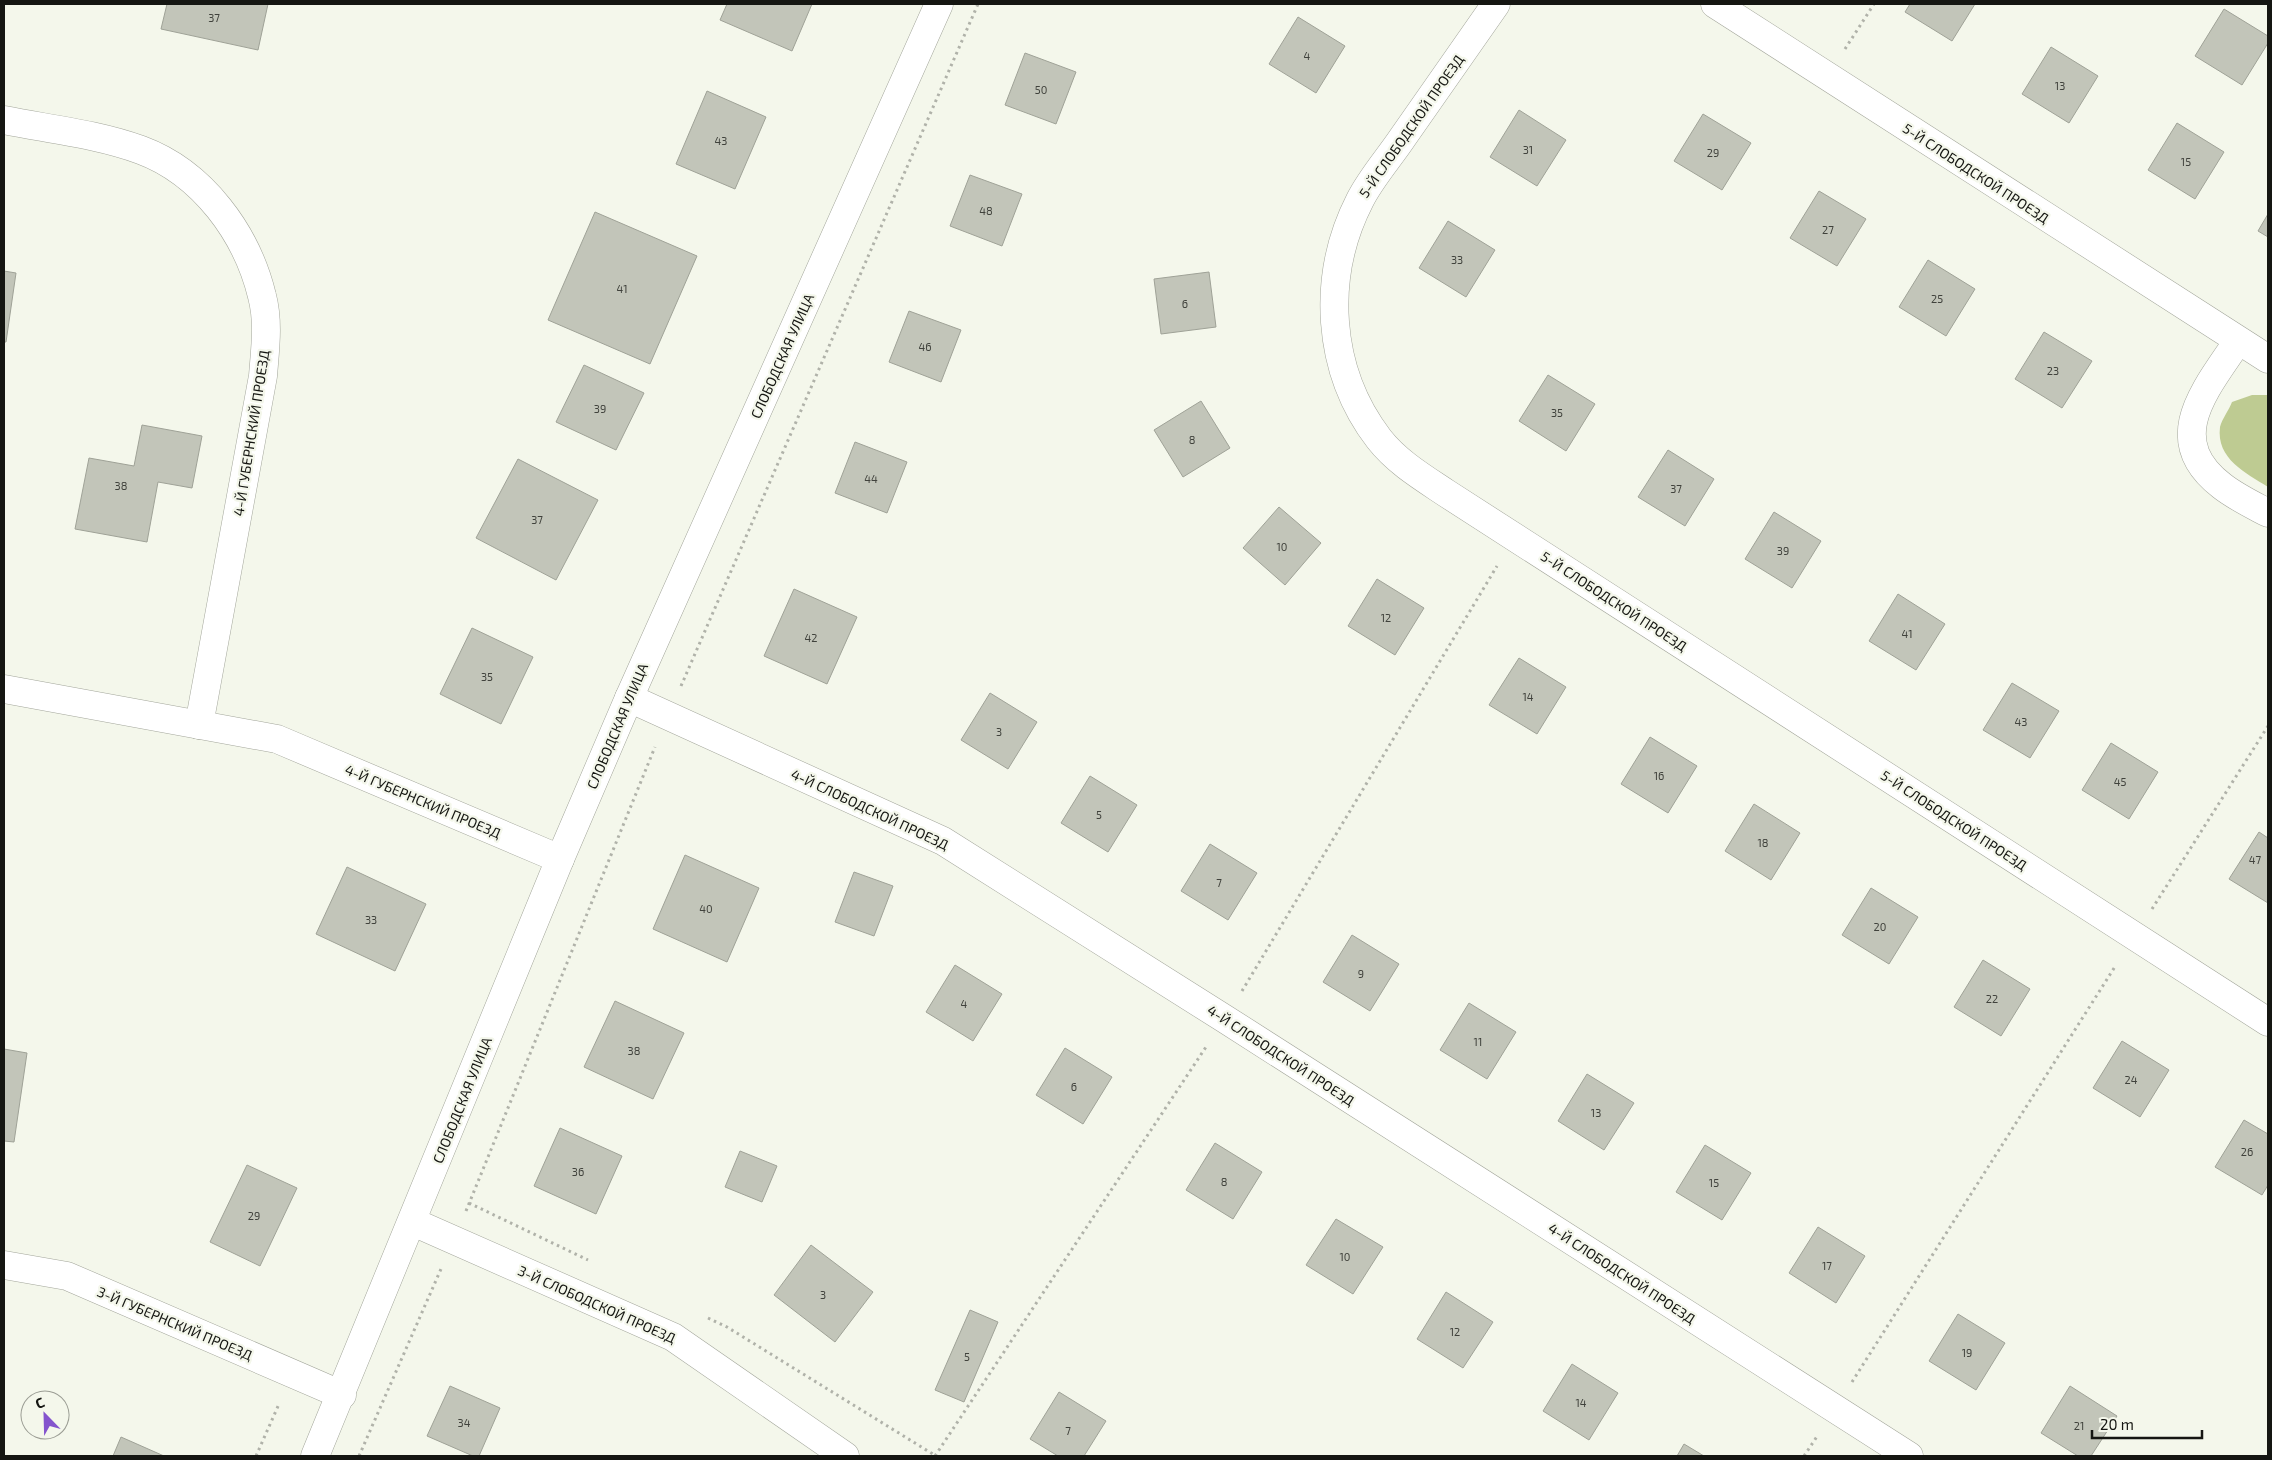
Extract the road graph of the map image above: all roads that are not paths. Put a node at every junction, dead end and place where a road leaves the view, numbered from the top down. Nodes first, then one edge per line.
1 (939, 4) edge
2 (1496, 4) edge
3 (1715, 4) edge
4 (4, 120) edge
5 (2238, 342) junction
6 (2268, 359) edge
7 (2268, 513) edge
8 (4, 689) edge
9 (629, 698) junction
10 (199, 726) junction
11 (560, 859) junction
12 (2268, 1022) edge
13 (413, 1222) junction
14 (4, 1264) edge
15 (342, 1395) junction
16 (315, 1456) edge
17 (845, 1456) edge
18 (1909, 1456) edge

1 - 9 street, СЛОБОДСКАЯ УЛИЦА
2 - 12 street, 5-Й СЛОБОДСКОЙ ПРОЕЗД
3 - 5 street, 5-Й СЛОБОДСКОЙ ПРОЕЗД
4 - 10 street, 4-Й ГУБЕРНСКИЙ ПРОЕЗД
5 - 6 street, 5-Й СЛОБОДСКОЙ ПРОЕЗД
5 - 7 street
8 - 10 street, 4-Й ГУБЕРНСКИЙ ПРОЕЗД
9 - 11 street, СЛОБОДСКАЯ УЛИЦА
9 - 18 street, 4-Й СЛОБОДСКОЙ ПРОЕЗД
10 - 11 street, 4-Й ГУБЕРНСКИЙ ПРОЕЗД
11 - 13 street, СЛОБОДСКАЯ УЛИЦА
13 - 15 street, СЛОБОДСКАЯ УЛИЦА
13 - 17 street, 3-Й СЛОБОДСКОЙ ПРОЕЗД
14 - 15 street, 3-Й ГУБЕРНСКИЙ ПРОЕЗД
15 - 16 street, СЛОБОДСКАЯ УЛИЦА

